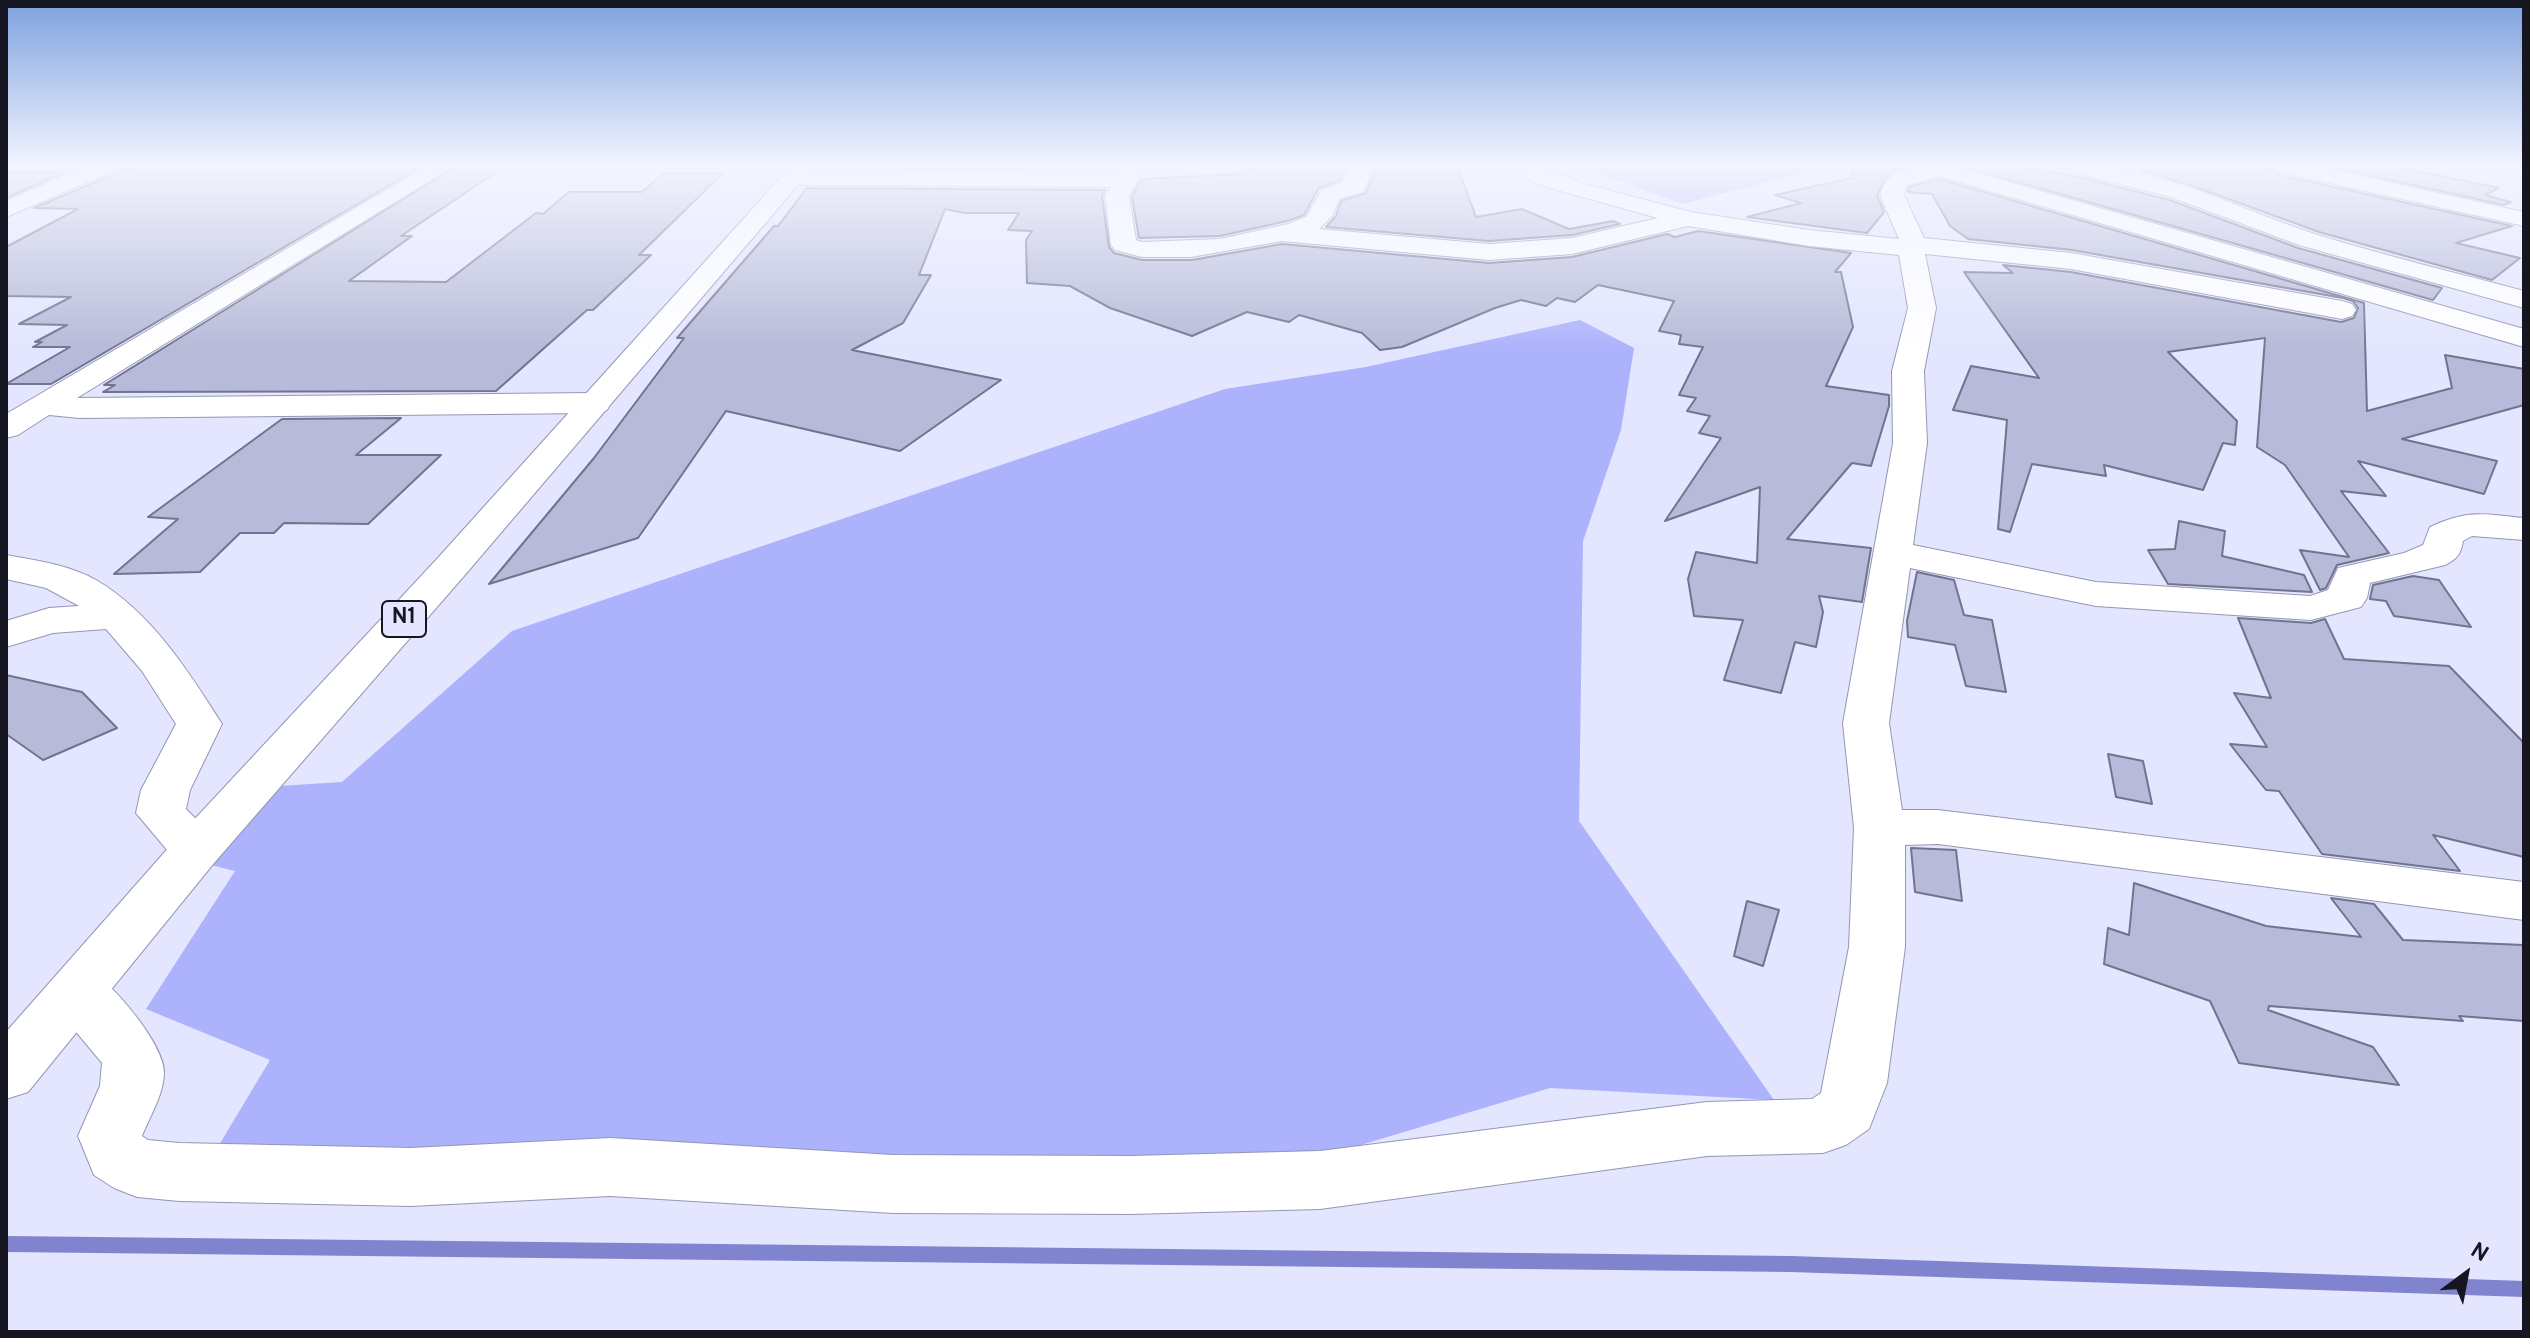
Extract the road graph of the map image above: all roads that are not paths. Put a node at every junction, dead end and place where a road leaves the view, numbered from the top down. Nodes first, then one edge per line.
1 (340, 227) edge
2 (749, 227) edge
3 (1122, 227) edge
4 (1297, 227) edge
5 (1590, 227) edge
6 (1652, 227) edge
7 (1742, 227) edge
8 (1905, 227) edge
9 (2139, 227) edge
10 (2274, 227) edge
11 (1278, 233) junction
12 (2308, 240) junction
13 (1591, 242) junction
14 (1912, 246) junction
15 (2268, 265) junction
16 (2524, 300) edge
17 (2402, 304) junction
18 (2524, 338) edge
19 (6, 401) edge
20 (595, 403) junction
21 (43, 405) junction
22 (6, 428) edge
23 (2524, 529) edge
24 (1893, 553) junction
25 (6, 567) edge
26 (114, 616) junction
27 (6, 634) edge
28 (1879, 828) junction
29 (196, 850) junction
30 (2524, 901) edge
31 (77, 993) junction
32 (6, 1074) edge

1 - 21 main road
2 - 20 main road, N1
3 - 11 main road
4 - 11 main road
5 - 13 main road
6 - 13 main road
7 - 14 main road
8 - 14 main road
9 - 15 main road
10 - 12 main road
11 - 13 main road
12 - 15 main road
12 - 16 main road
14 - 17 main road
14 - 24 main road
15 - 17 main road
17 - 18 main road
19 - 21 main road
20 - 21 main road
20 - 29 main road, N1
21 - 22 main road
23 - 24 main road
24 - 28 main road
25 - 26 main road
26 - 27 main road
26 - 29 main road
28 - 30 main road
28 - 31 main road
29 - 31 main road, N1
31 - 32 main road, N1

